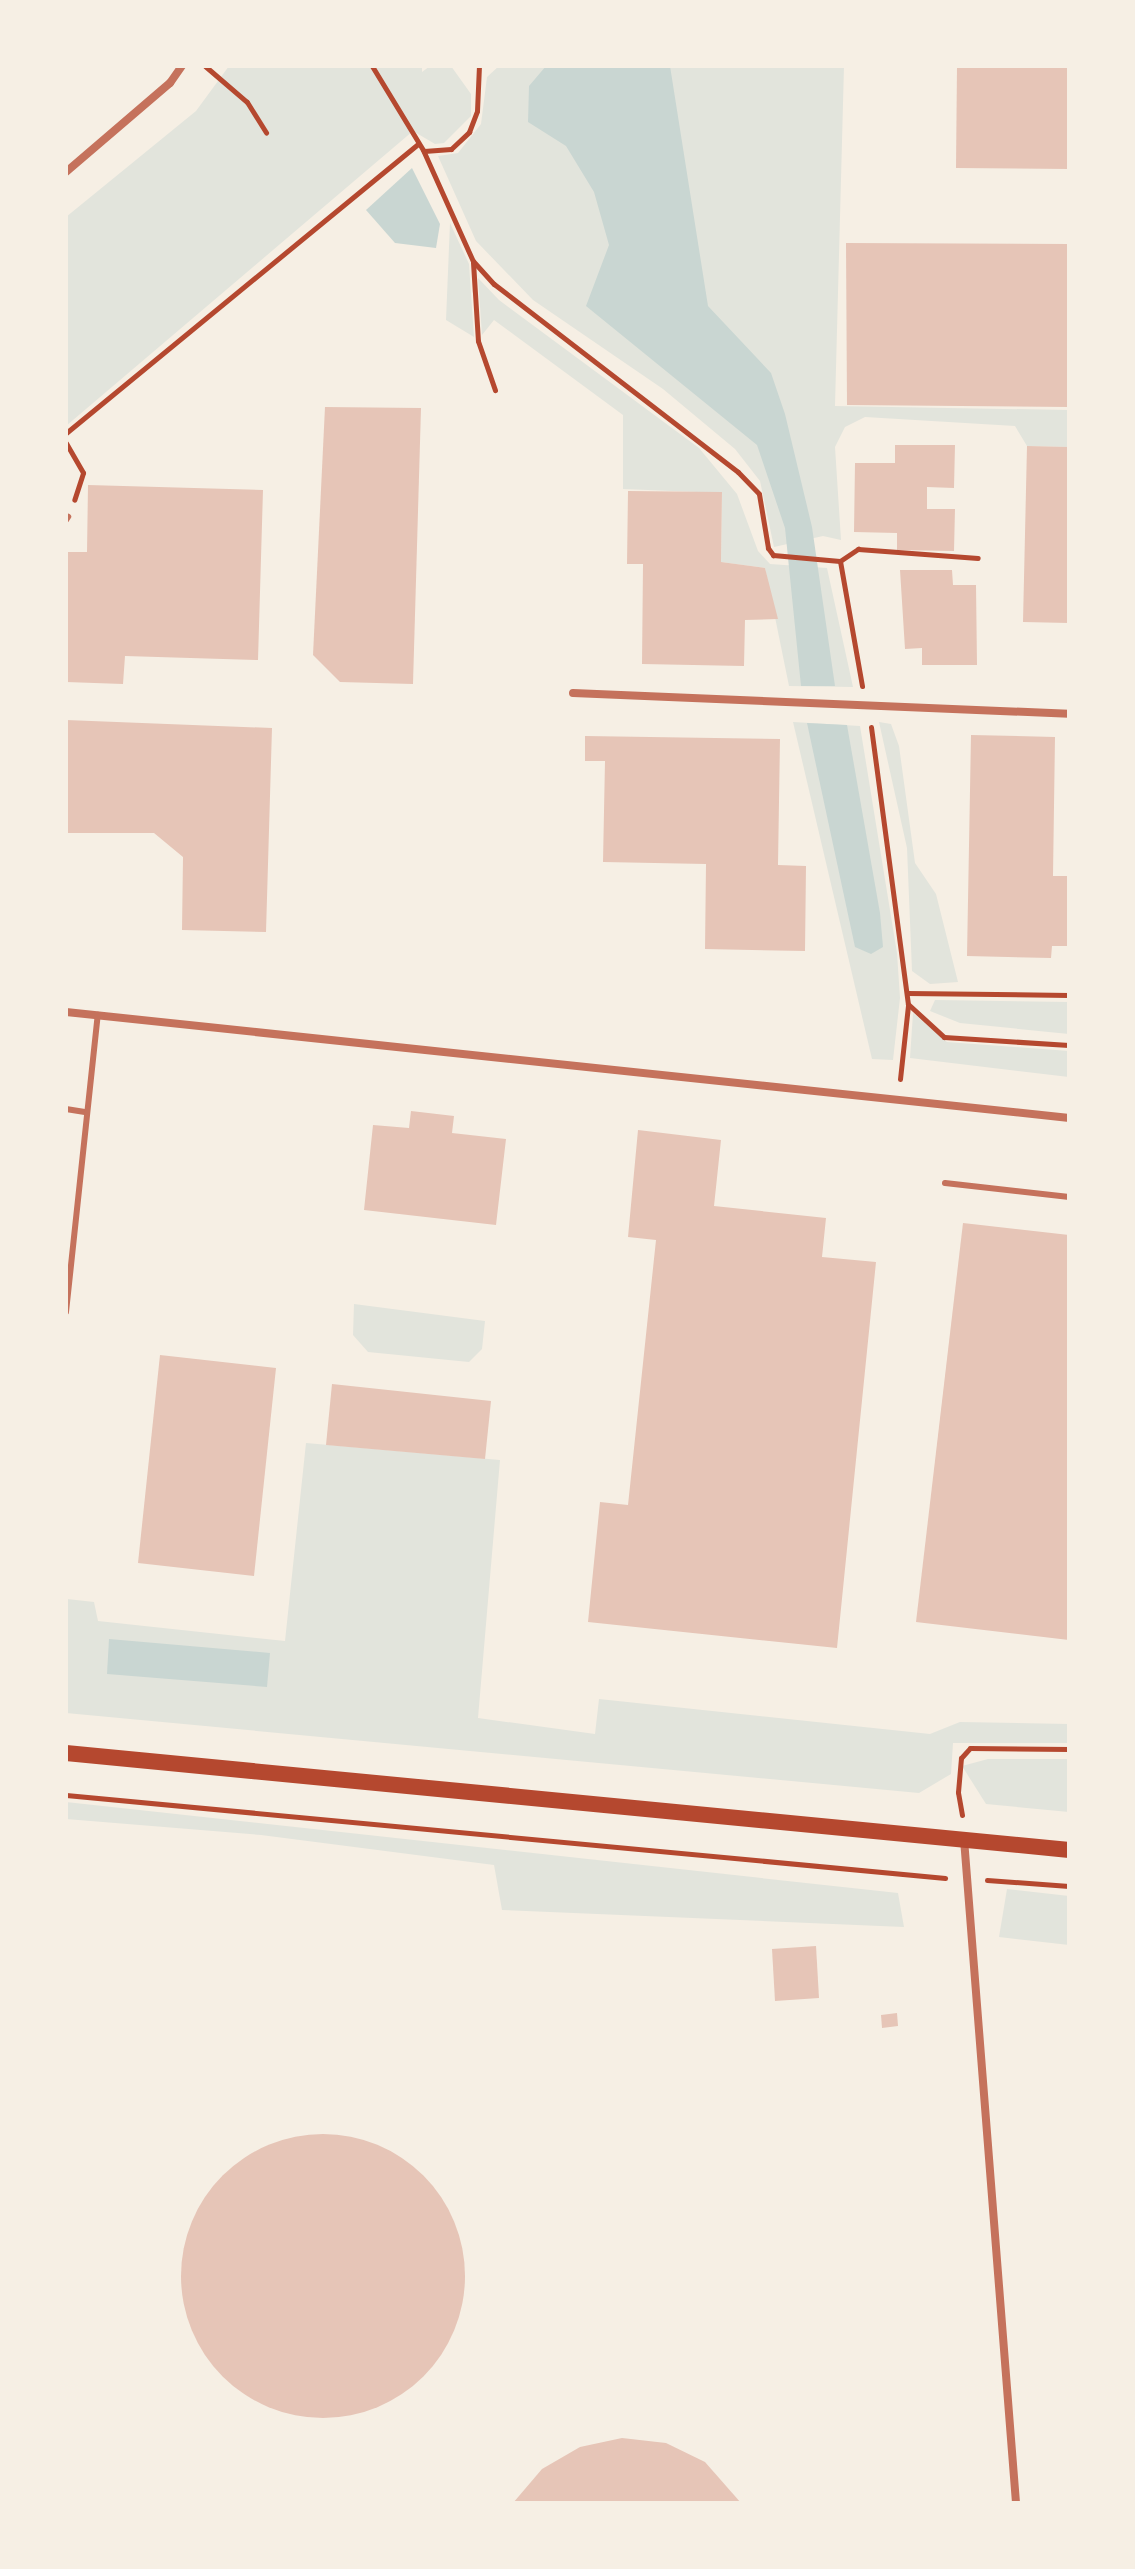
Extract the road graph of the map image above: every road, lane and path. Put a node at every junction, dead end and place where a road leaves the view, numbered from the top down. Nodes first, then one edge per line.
1 (182, 66) edge
2 (205, 66) edge
3 (372, 66) edge
4 (479, 66) edge
5 (266, 133) dead end
6 (418, 144) junction
7 (423, 150) junction
8 (66, 172) edge
9 (473, 261) junction
10 (495, 390) dead end
11 (66, 433) edge
12 (66, 443) edge
13 (67, 518) edge
14 (978, 558) dead end
15 (840, 561) junction
16 (573, 693) dead end
17 (867, 709) junction
18 (1069, 714) edge
19 (907, 993) junction
20 (1069, 995) edge
21 (908, 1004) junction
22 (66, 1012) edge
23 (98, 1015) junction
24 (1069, 1045) edge
25 (901, 1072) dead end
26 (66, 1109) edge
27 (85, 1112) junction
28 (1069, 1118) edge
29 (945, 1183) dead end
30 (1069, 1197) edge
31 (70, 1226) edge
32 (66, 1312) edge
33 (1069, 1749) edge
34 (66, 1753) edge
35 (66, 1795) edge
36 (964, 1839) junction
37 (1069, 1850) edge
38 (967, 1880) junction
39 (1069, 1886) edge
40 (1016, 2503) edge

1 - 8 street
2 - 5 path
3 - 6 path
4 - 7 path
6 - 7 path
6 - 11 path
7 - 9 path
9 - 10 path
9 - 15 path
12 - 13 path
14 - 15 path
15 - 17 path
16 - 17 street
17 - 18 street
17 - 19 path
19 - 20 path
19 - 21 path
21 - 24 path
21 - 25 path
22 - 23 street
23 - 27 lane
23 - 28 street
26 - 27 lane
27 - 31 lane
29 - 30 lane
31 - 32 lane
33 - 36 path
34 - 36 main road
35 - 38 path
36 - 37 main road
36 - 38 street
38 - 39 path
38 - 40 street

